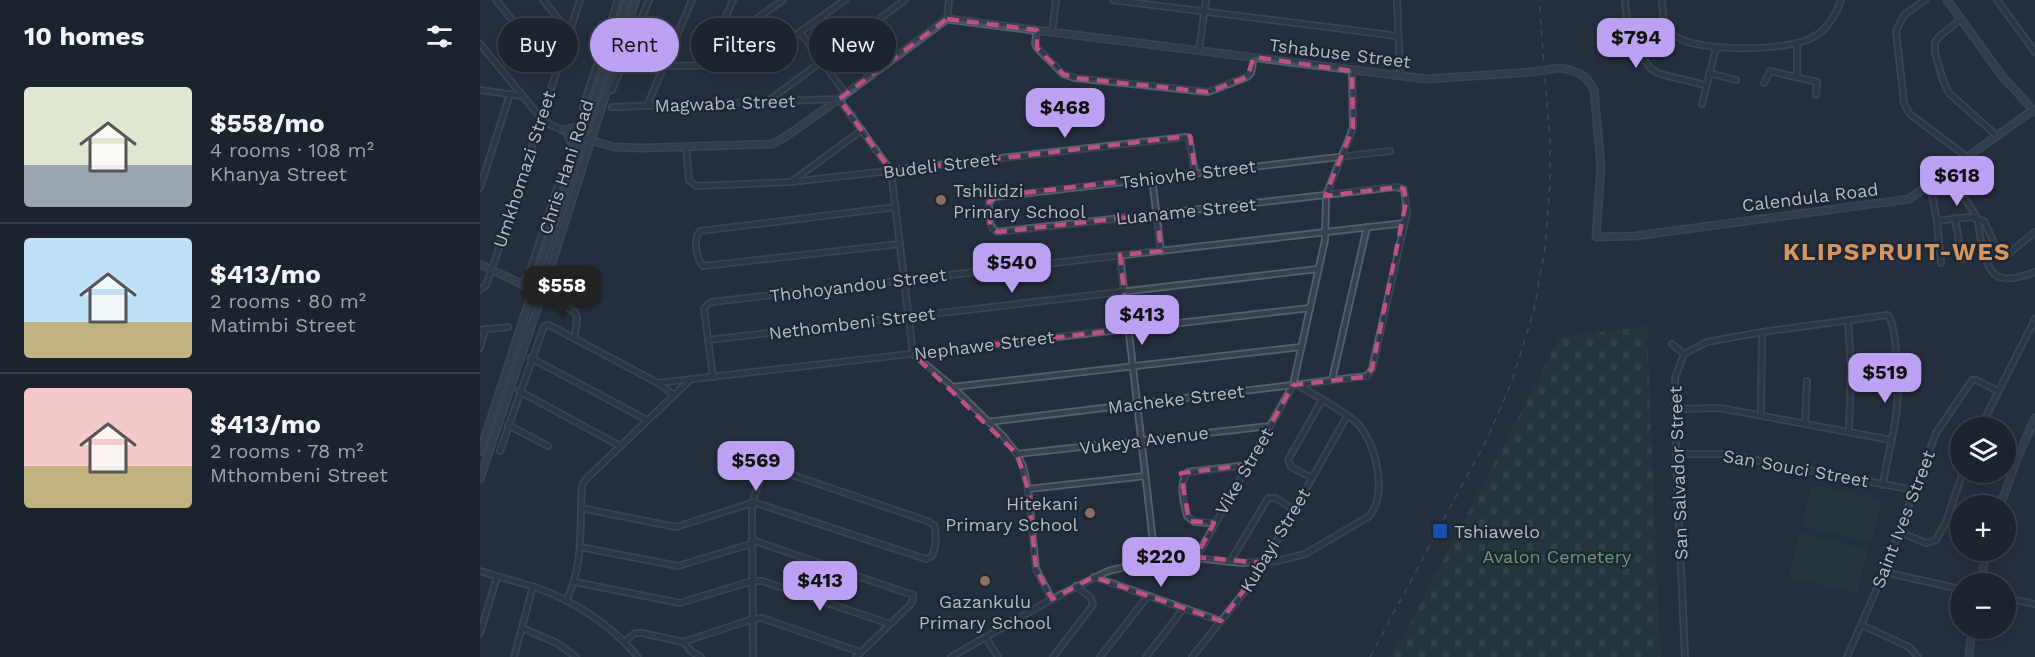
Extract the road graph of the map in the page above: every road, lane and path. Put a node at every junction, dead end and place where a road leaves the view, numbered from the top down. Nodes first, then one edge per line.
1 (496, 0) edge
2 (543, 0) edge
3 (580, 0) edge
4 (618, 0) edge
5 (627, 0) edge
6 (636, 0) edge
7 (649, 0) edge
8 (692, 0) edge
9 (733, 0) edge
10 (783, 0) edge
11 (845, 0) edge
12 (905, 0) edge
13 (950, 0) edge
14 (1056, 0) edge
15 (1113, 0) edge
16 (1206, 0) edge
17 (1397, 0) edge
18 (1625, 0) edge
19 (1662, 0) edge
20 (1841, 0) edge
21 (1924, 0) edge
22 (1947, 0) edge
23 (1997, 0) edge
24 (1204, 12) junction
25 (558, 18) edge
26 (574, 18) edge
27 (725, 18) edge
28 (758, 18) edge
29 (881, 18) edge
30 (1961, 19) junction
31 (947, 20) junction
32 (1036, 30) junction
33 (679, 31) edge
34 (800, 32) junction
35 (1052, 32) junction
36 (797, 34) edge
37 (1398, 36) junction
38 (1797, 43) junction
39 (480, 44) edge
40 (809, 44) edge
41 (1716, 48) junction
42 (1199, 50) junction
43 (2035, 52) edge
44 (1254, 57) junction
45 (1352, 70) junction
46 (809, 71) edge
47 (661, 72) edge
48 (830, 72) edge
49 (555, 73) joint
50 (1709, 73) junction
51 (1400, 75) junction
52 (1797, 76) junction
53 (1736, 80) dead end
54 (1764, 83) dead end
55 (1705, 85) junction
56 (480, 90) edge
57 (612, 90) dead end
58 (845, 93) junction
59 (510, 94) junction
60 (1816, 95) dead end
61 (522, 96) junction
62 (839, 99) junction
63 (768, 101) junction
64 (1702, 104) dead end
65 (647, 106) junction
66 (583, 107) dead end
67 (612, 107) dead end
68 (2034, 110) edge
69 (542, 118) junction
70 (589, 119) junction
71 (862, 130) junction
72 (564, 131) junction
73 (1996, 135) junction
74 (586, 139) junction
75 (686, 147) junction
76 (1390, 151) dead end
77 (1342, 157) junction
78 (1966, 157) junction
79 (1949, 170) junction
80 (572, 171) junction
81 (891, 171) junction
82 (1195, 173) junction
83 (1152, 178) junction
84 (791, 182) junction
85 (1930, 184) junction
86 (480, 188) edge
87 (1326, 195) junction
88 (989, 202) joint
89 (896, 207) junction
90 (1157, 214) junction
91 (1955, 218) junction
92 (1977, 218) junction
93 (1937, 221) junction
94 (1406, 223) junction
95 (1367, 227) junction
96 (1326, 232) junction
97 (2035, 232) edge
98 (1596, 237) joint
99 (900, 244) junction
100 (1161, 250) junction
101 (1120, 255) junction
102 (1962, 259) dead end
103 (1941, 263) dead end
104 (480, 264) edge
105 (491, 269) junction
106 (1318, 269) junction
107 (2035, 272) edge
108 (905, 280) junction
109 (521, 284) junction
110 (533, 289) junction
111 (480, 290) edge
112 (1124, 292) junction
113 (542, 294) junction
114 (1310, 308) junction
115 (908, 316) junction
116 (2035, 319) edge
117 (1848, 320) junction
118 (508, 327) dead end
119 (482, 329) edge
120 (1128, 329) junction
121 (1762, 332) junction
122 (575, 339) junction
123 (708, 340) junction
124 (1672, 344) dead end
125 (1301, 347) junction
126 (480, 348) edge
127 (913, 354) junction
128 (1684, 354) junction
129 (531, 358) junction
130 (1133, 366) junction
131 (713, 376) junction
132 (692, 378) junction
133 (1332, 380) junction
134 (1807, 381) dead end
135 (658, 383) junction
136 (1295, 385) junction
137 (953, 387) junction
138 (1998, 391) junction
139 (519, 392) junction
140 (674, 395) junction
141 (1322, 400) junction
142 (1137, 403) junction
143 (1675, 409) junction
144 (1761, 415) junction
145 (1347, 416) junction
146 (1985, 417) edge
147 (2035, 418) edge
148 (647, 420) junction
149 (988, 422) junction
150 (1805, 423) junction
151 (508, 425) junction
152 (1270, 426) junction
153 (1849, 432) junction
154 (1140, 440) junction
155 (1891, 440) junction
156 (548, 446) dead end
157 (620, 446) junction
158 (500, 451) dead end
159 (480, 452) edge
160 (1017, 454) junction
161 (1676, 454) junction
162 (1248, 465) junction
163 (1145, 476) junction
164 (1312, 478) junction
165 (480, 479) edge
166 (1959, 483) edge
167 (1883, 485) junction
168 (1028, 489) junction
169 (1914, 490) junction
170 (2004, 495) edge
171 (752, 503) junction
172 (581, 508) junction
173 (1294, 510) junction
174 (1214, 524) junction
175 (1899, 532) junction
176 (752, 542) junction
177 (580, 547) junction
178 (1196, 558) junction
179 (1155, 559) junction
180 (1230, 562) junction
181 (1264, 563) junction
182 (480, 572) edge
183 (1884, 572) junction
184 (496, 577) junction
185 (1094, 577) junction
186 (752, 581) junction
187 (575, 582) junction
188 (533, 586) junction
189 (1076, 586) junction
190 (1950, 587) edge
191 (1148, 596) junction
192 (1052, 599) junction
193 (2016, 600) edge
194 (566, 601) junction
195 (2035, 604) edge
196 (1184, 608) junction
197 (753, 619) junction
198 (1221, 621) junction
199 (890, 624) junction
200 (1862, 625) junction
201 (522, 628) junction
202 (480, 633) edge
203 (986, 638) junction
204 (1971, 639) edge
205 (624, 642) junction
206 (683, 642) junction
207 (860, 652) junction
208 (514, 657) edge
209 (576, 657) edge
210 (638, 657) edge
211 (701, 657) edge
212 (753, 657) edge
213 (856, 657) edge
214 (951, 657) edge
215 (998, 657) edge
216 (1053, 657) edge
217 (1100, 657) edge
218 (1146, 657) edge
219 (1192, 657) edge
220 (1686, 657) edge
221 (1847, 657) edge
222 (1918, 657) edge
223 (1969, 657) edge

1 - 49 street
2 - 25 street
3 - 26 street, Umkhomazi Street
4 - 66 street
5 - 70 street, Chris Hani Road
6 - 74 street, Chris Hani Road
7 - 57 street, Chris Hani Road
8 - 33 street
9 - 27 street
10 - 28 street
11 - 34 street
12 - 29 street
13 - 31 street
14 - 35 street
15 - 24 street
16 - 24 street
17 - 37 street
18 - 55 street
19 - 41 street
20 - 38 street
21 - 78 street
22 - 30 street
23 - 43 street
24 - 37 street
24 - 42 street
30 - 68 street
30 - 73 street
31 - 32 street, Tshabuse Street
31 - 58 street
32 - 35 street, Tshabuse Street
32 - 44 street
34 - 36 street
34 - 40 street
35 - 42 street, Tshabuse Street
37 - 51 street
38 - 41 street
38 - 52 street
39 - 61 street
41 - 50 street
42 - 44 street, Tshabuse Street
44 - 45 street, Tshabuse Street
45 - 51 street, Tshabuse Street
45 - 77 street
46 - 63 street
47 - 65 street
48 - 58 street
49 - 69 street, Umkhomazi Street
50 - 53 street
50 - 55 street
51 - 98 street, Tshabuse Street, bridge
52 - 54 street
52 - 60 street
55 - 64 street
56 - 59 street
58 - 62 street
59 - 61 street
59 - 86 street
61 - 69 street
62 - 63 street, Magwaba Street
62 - 71 street
62 - 75 street
63 - 65 street, Magwaba Street
65 - 67 street, Magwaba Street
68 - 73 street, Calendula Road
69 - 72 street
69 - 105 street, Umkhomazi Street
70 - 72 street
70 - 74 street, Chris Hani Road
71 - 81 street
71 - 84 street
72 - 74 street
72 - 80 street
73 - 78 street, Calendula Road
74 - 75 street
74 - 80 street, Chris Hani Road
74 - 113 street, Chris Hani Road
75 - 84 street, Budeli Street
76 - 77 street, Tshiovhe Street
77 - 82 street, Tshiovhe Street
77 - 87 street
78 - 79 street, Calendula Road
79 - 85 street, Calendula Road
79 - 92 street
80 - 109 street
80 - 110 street, Chris Hani Road
81 - 82 street, Budeli Street
81 - 84 street, Budeli Street
81 - 89 street
82 - 83 street, Tshiovhe Street
83 - 88 street, Tshiovhe Street
83 - 90 street
85 - 93 street
85 - 98 street, Calendula Road
87 - 90 street, Luaname Street
87 - 94 street, Luaname Street
87 - 96 street, Vike Street
88 - 90 street, Luaname Street
89 - 99 street
89 - 99 street
90 - 100 street
91 - 92 street
91 - 93 street
91 - 102 street
92 - 97 street
92 - 107 street
93 - 103 street
94 - 95 street, Thohoyandou Street
94 - 133 street, Macheke Street
95 - 96 street, Thohoyandou Street
95 - 133 street
96 - 100 street, Thohoyandou Street
96 - 106 street, Vike Street
99 - 108 street
100 - 101 street, Thohoyandou Street
101 - 108 street, Thohoyandou Street
101 - 112 street
104 - 105 street
105 - 109 street
105 - 111 street, Umkhomazi Street
106 - 112 street, Nethombeni Street
106 - 114 street, Vike Street
108 - 115 street
108 - 123 street, Thohoyandou Street
109 - 110 street
110 - 113 street
110 - 159 street, Chris Hani Road
112 - 115 street, Nethombeni Street
112 - 120 street
113 - 122 street
113 - 165 street, Chris Hani Road
114 - 120 street, Nephawe Street
114 - 125 street, Vike Street
115 - 123 street, Nethombeni Street
115 - 127 street
116 - 138 street
117 - 121 street
117 - 153 street
117 - 155 street
118 - 119 street
119 - 126 street
120 - 127 street, Nephawe Street
120 - 130 street
121 - 128 street
121 - 144 street
122 - 129 street
122 - 135 street
123 - 131 street, Thohoyandou Street
124 - 128 street
125 - 130 street
125 - 136 street, Vike Street
127 - 131 street, Nephawe Street
127 - 137 street
128 - 143 street, San Salvador Street
129 - 139 street
129 - 148 street
130 - 137 street
130 - 142 street
131 - 132 street, Nephawe Street
132 - 135 street, Nephawe Street
132 - 140 street
133 - 136 street, Macheke Street
134 - 150 street
135 - 140 street
136 - 141 street
136 - 142 street, Macheke Street
136 - 152 street, Vike Street
137 - 149 street
138 - 146 street
138 - 169 street, Saint Ives Street
139 - 151 street
139 - 157 street
140 - 148 street
141 - 145 street
141 - 164 street
142 - 149 street, Macheke Street
142 - 154 street
143 - 144 street
143 - 161 street, San Salvador Street
144 - 150 street
145 - 164 street, Kubayi Street
145 - 181 street
147 - 170 street
148 - 157 street
149 - 160 street
150 - 153 street
151 - 156 street
151 - 158 street
152 - 154 street, Vukeya Avenue
152 - 162 street, Vike Street
153 - 155 street
154 - 160 street, Vukeya Avenue
154 - 163 street
155 - 167 street
157 - 172 street
160 - 168 street
161 - 167 street, San Souci Street
161 - 220 street, San Salvador Street
162 - 174 street, Vike Street
162 - 174 street
163 - 168 street
163 - 179 street
164 - 173 street, Kubayi Street
166 - 175 street
167 - 169 street, San Souci Street
168 - 192 street
169 - 175 street, Saint Ives Street
171 - 171 street
171 - 172 street
171 - 176 street
172 - 177 street
173 - 180 street
173 - 181 street, Kubayi Street
174 - 178 street, Vike Street
175 - 183 street, Saint Ives Street
176 - 177 street
176 - 186 street
176 - 199 street
177 - 187 street
178 - 179 street
178 - 180 street
179 - 185 street
180 - 181 street
181 - 198 street, Kubayi Street
182 - 184 street
183 - 190 street
183 - 200 street, Saint Ives Street
184 - 188 street
184 - 202 street
185 - 189 street
185 - 191 street
186 - 187 street
186 - 197 street
186 - 199 street
187 - 194 street
188 - 194 street
188 - 201 street
189 - 192 street
189 - 216 street
191 - 196 street
191 - 217 street
192 - 203 street
193 - 195 street
194 - 205 street
196 - 198 street
196 - 218 street
197 - 206 street
197 - 207 street
197 - 212 street
198 - 219 street, Kubayi Street
199 - 207 street
200 - 221 street, Saint Ives Street
200 - 222 street
201 - 208 street
201 - 209 street
203 - 214 street
203 - 215 street
204 - 223 street
205 - 206 street
205 - 210 street
206 - 211 street
207 - 213 street

